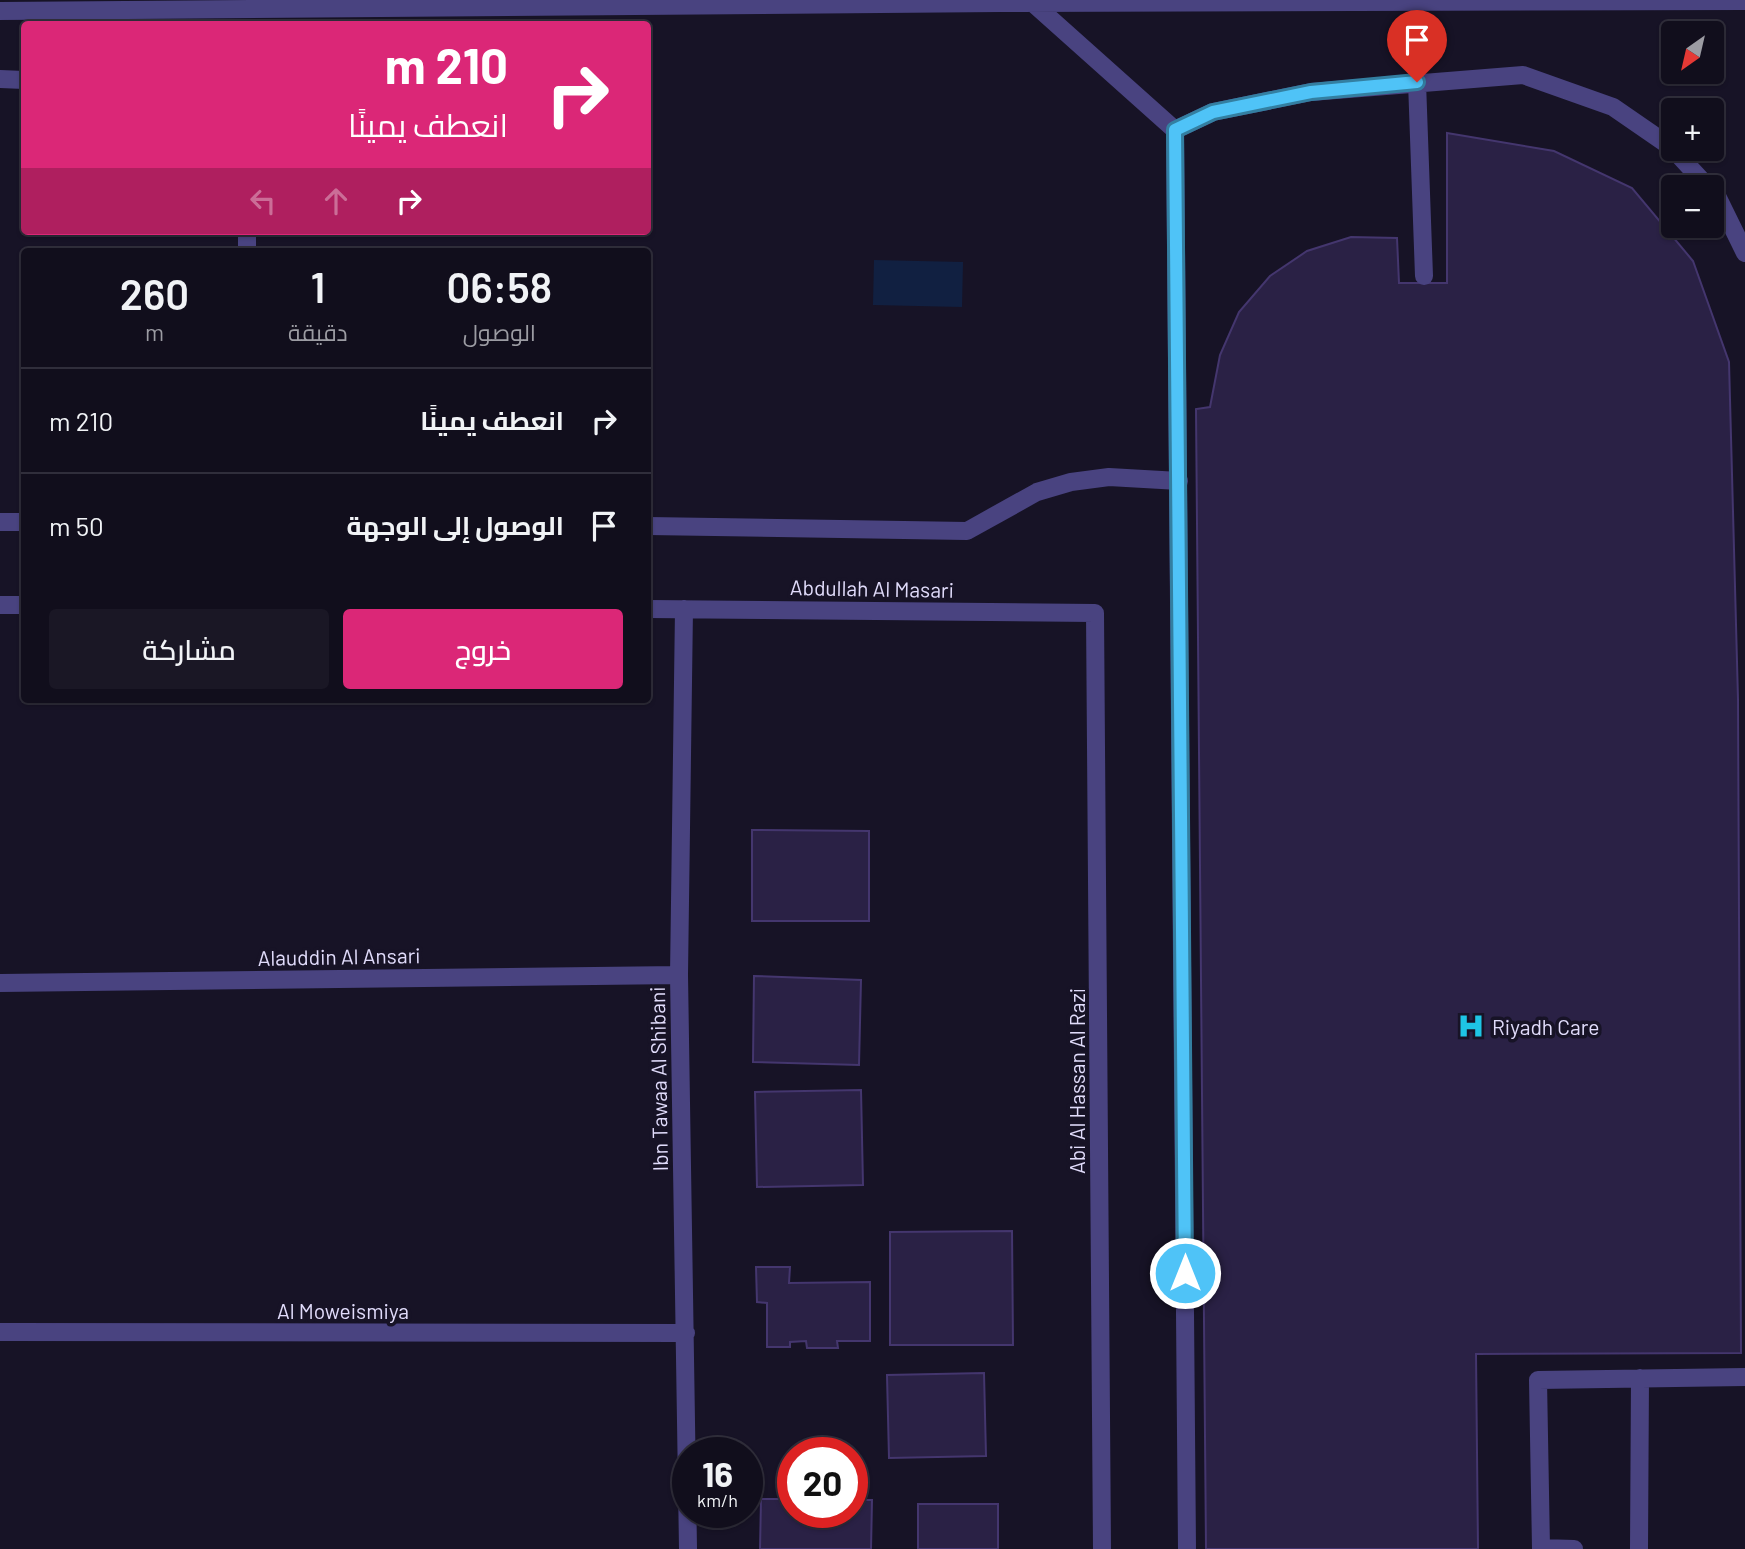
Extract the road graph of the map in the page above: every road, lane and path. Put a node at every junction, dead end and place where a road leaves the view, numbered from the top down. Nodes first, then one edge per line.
1 (1001, 1) edge
2 (1728, 1) edge
3 (1745, 1) edge
4 (1034, 4) junction
5 (0, 11) edge
6 (0, 79) edge
7 (21, 80) edge
8 (1417, 82) junction
9 (1175, 130) junction
10 (1697, 175) edge
11 (1724, 210) edge
12 (1745, 253) edge
13 (1424, 276) dead end
14 (1179, 481) junction
15 (0, 522) edge
16 (21, 522) edge
17 (651, 526) edge
18 (0, 605) edge
19 (21, 605) edge
20 (651, 608) edge
21 (684, 609) junction
22 (1096, 613) joint
23 (680, 975) junction
24 (0, 983) edge
25 (0, 1332) edge
26 (685, 1333) junction
27 (1745, 1377) edge
28 (1640, 1378) junction
29 (688, 1549) edge
30 (1102, 1549) edge
31 (1187, 1549) edge
32 (1574, 1549) edge
33 (1639, 1549) edge

1 - 4 street
1 - 5 street
2 - 3 street
2 - 4 street
4 - 9 street
6 - 7 street
8 - 9 street
8 - 10 street
8 - 13 street
9 - 14 street
11 - 12 street
14 - 17 street
14 - 31 street
15 - 16 street
18 - 19 street
20 - 21 street, Abdullah Al Masari
21 - 22 street, Abdullah Al Masari
21 - 23 street, Ibn Tawaa Al Shibani
22 - 30 street, Abi Al Hassan Al Razi
23 - 24 street, Alauddin Al Ansari
23 - 26 street, Ibn Tawaa Al Shibani
25 - 26 street, Al Moweismiya
26 - 29 street, Ibn Tawaa Al Shibani
27 - 28 street
28 - 32 street
28 - 33 street

